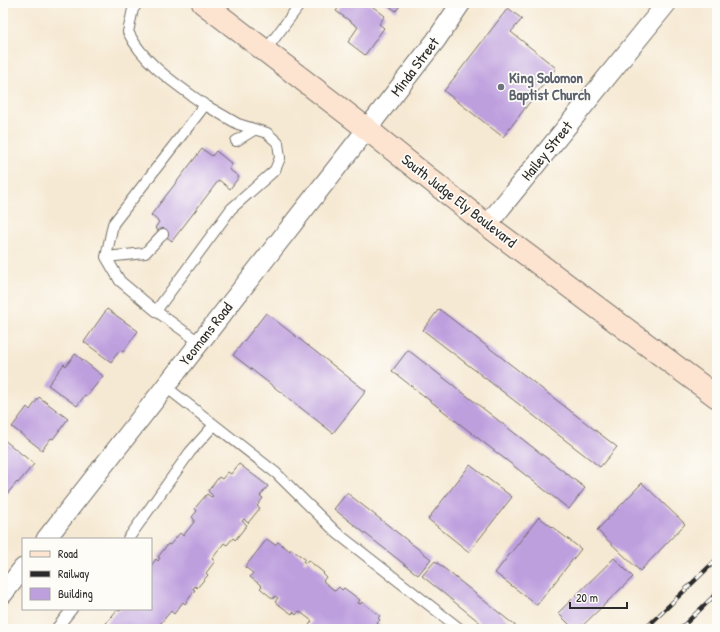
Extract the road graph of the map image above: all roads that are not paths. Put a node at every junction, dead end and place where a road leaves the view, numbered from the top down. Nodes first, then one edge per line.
1 (138, 3) edge
2 (203, 3) edge
3 (301, 3) edge
4 (461, 3) edge
5 (667, 3) edge
6 (265, 51) junction
7 (205, 106) junction
8 (367, 129) junction
9 (254, 130) junction
10 (236, 141) dead end
11 (487, 225) junction
12 (163, 234) dead end
13 (106, 257) junction
14 (156, 311) junction
15 (199, 342) junction
16 (166, 387) junction
17 (717, 397) edge
18 (214, 425) junction
19 (47, 538) edge
20 (129, 538) edge
21 (22, 569) edge
22 (3, 594) edge
23 (71, 610) edge
24 (56, 629) edge
25 (460, 629) edge

1 - 7 lane
2 - 6 main road, South Judge Ely Boulevard
3 - 6 lane
4 - 8 street, Minda Street
5 - 11 street, Hailey Street
6 - 8 main road, South Judge Ely Boulevard
7 - 9 lane
7 - 13 lane
8 - 11 main road, South Judge Ely Boulevard
8 - 15 street, Yeomans Road
9 - 10 lane
9 - 14 lane
11 - 17 main road, South Judge Ely Boulevard
12 - 13 lane
13 - 14 lane
14 - 15 lane
15 - 16 street, Yeomans Road
16 - 18 lane
16 - 19 street, Yeomans Road
18 - 20 lane
18 - 25 lane
21 - 22 street
23 - 24 lane

